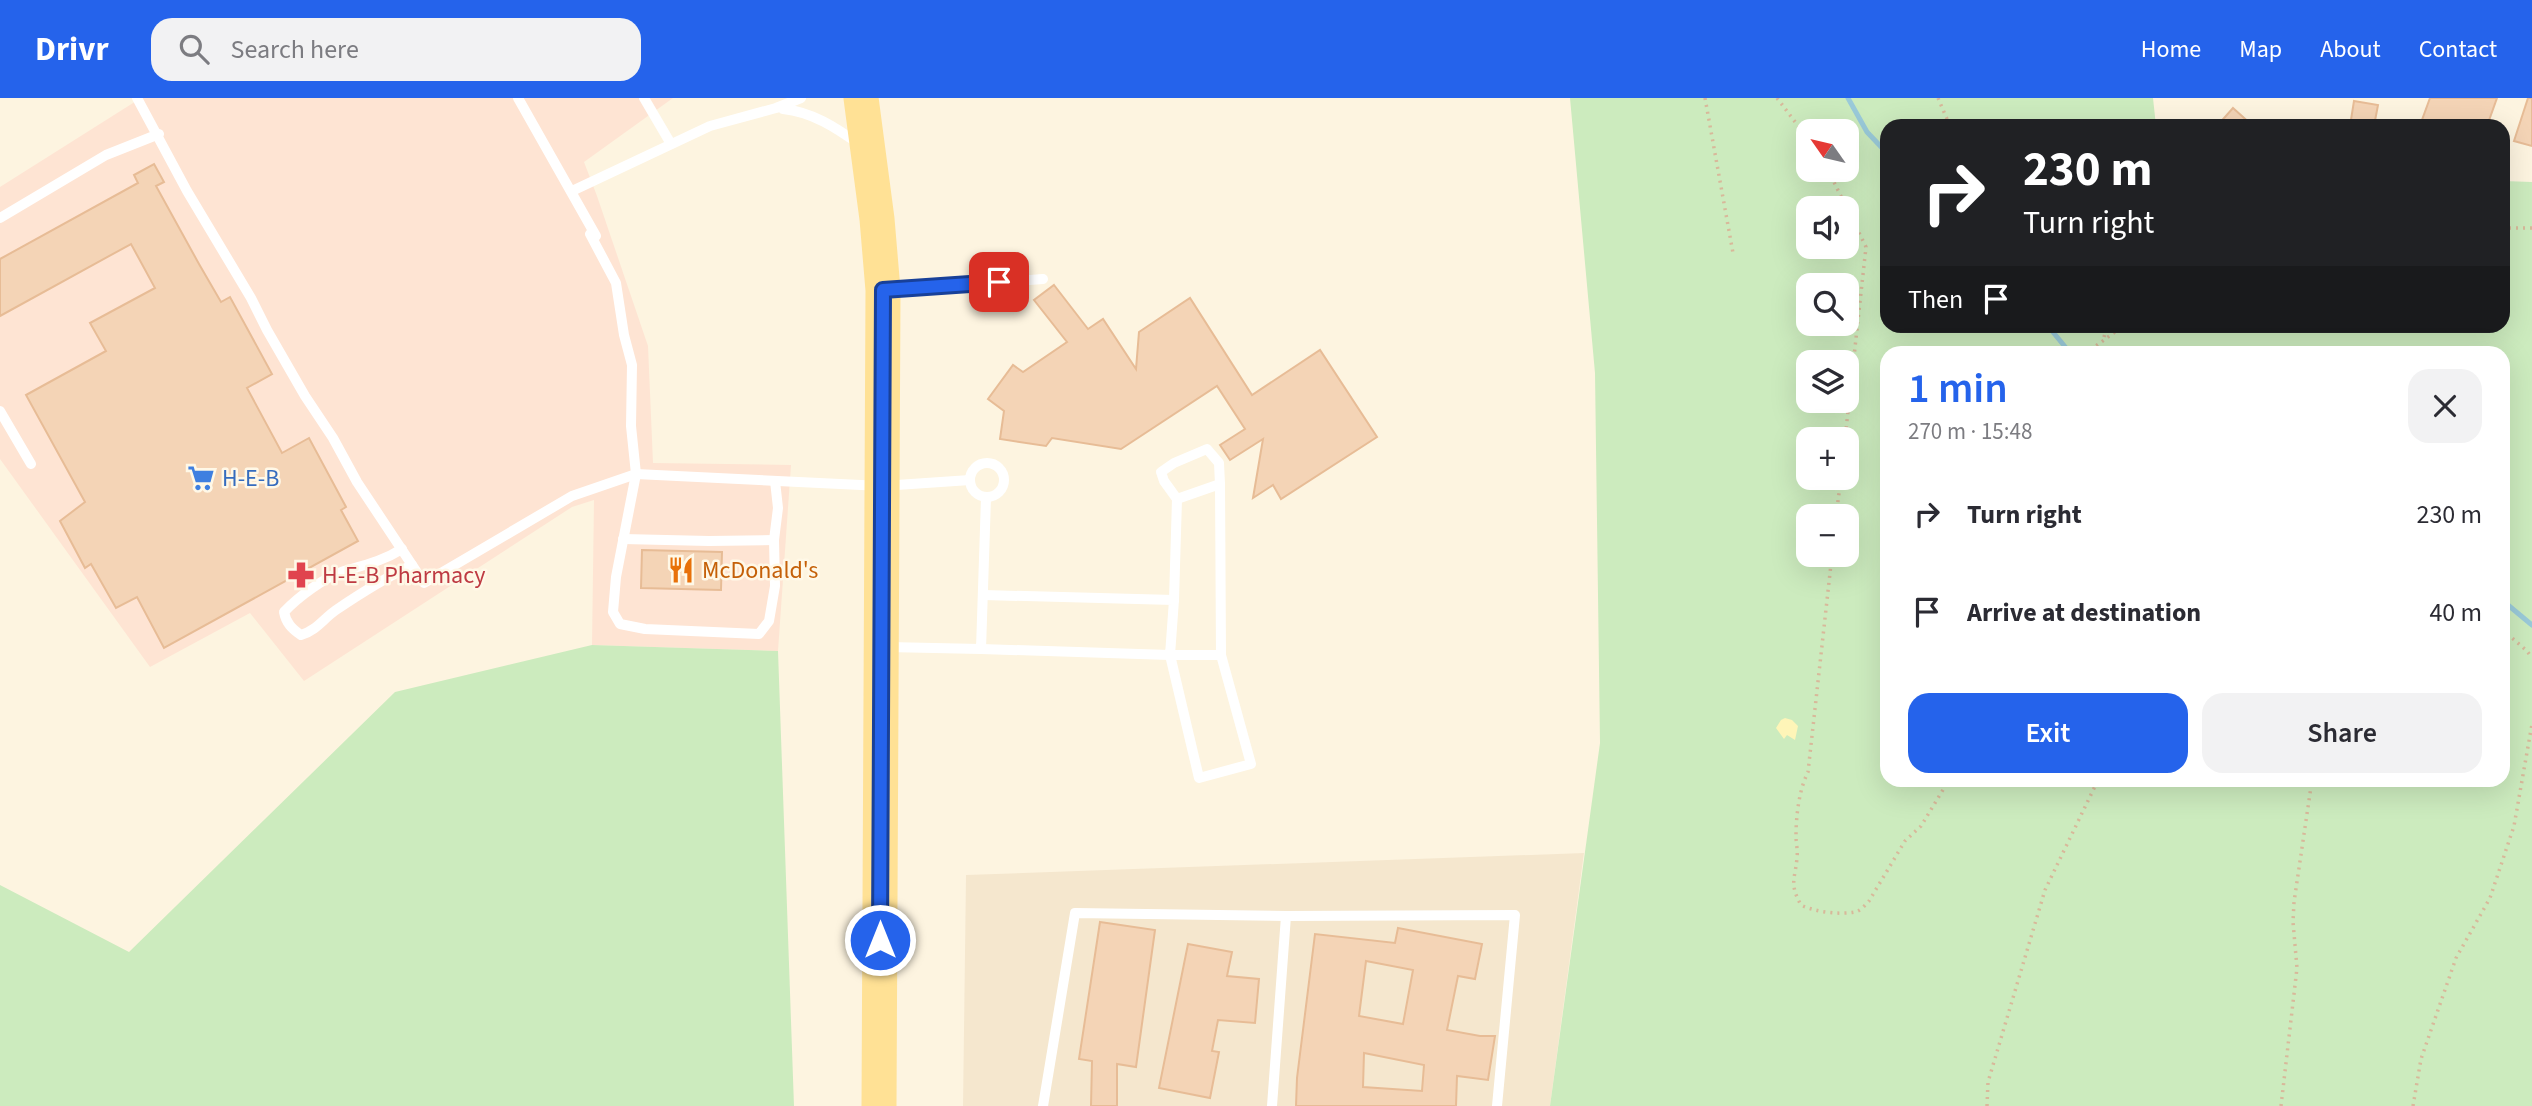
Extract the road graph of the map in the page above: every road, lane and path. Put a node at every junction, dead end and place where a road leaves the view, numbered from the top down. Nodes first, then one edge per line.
1 (137, 98) edge
2 (519, 98) edge
3 (644, 98) edge
4 (801, 98) edge
5 (861, 98) edge
6 (1705, 98) edge
7 (1777, 98) edge
8 (1938, 98) edge
9 (776, 108) junction
10 (1947, 119) edge
11 (1796, 123) edge
12 (159, 134) junction
13 (671, 144) junction
14 (870, 160) junction
15 (1834, 182) edge
16 (572, 191) junction
17 (0, 218) edge
18 (2510, 228) edge
19 (2532, 228) edge
20 (1733, 253) dead end
21 (1042, 279) dead end
22 (883, 290) junction
23 (2105, 333) edge
24 (2113, 333) edge
25 (2104, 339) junction
26 (2095, 346) edge
27 (0, 411) edge
28 (1846, 427) edge
29 (31, 464) dead end
30 (636, 474) junction
31 (970, 480) junction
32 (775, 481) junction
33 (1220, 484) junction
34 (882, 486) junction
35 (986, 498) junction
36 (1177, 499) junction
37 (623, 539) junction
38 (774, 540) junction
39 (402, 549) junction
40 (412, 565) junction
41 (1831, 567) edge
42 (983, 595) junction
43 (1174, 600) junction
44 (2510, 636) edge
45 (882, 647) junction
46 (981, 649) junction
47 (1170, 655) junction
48 (1221, 656) junction
49 (2532, 658) edge
50 (2532, 724) edge
51 (1945, 787) edge
52 (2095, 787) edge
53 (2311, 787) edge
54 (1286, 916) junction
55 (878, 1106) edge
56 (1043, 1106) edge
57 (1272, 1106) edge
58 (1497, 1106) edge
59 (1987, 1106) edge
60 (2281, 1106) edge
61 (2413, 1106) edge

1 - 12 lane
2 - 16 lane
3 - 13 lane
4 - 9 lane
5 - 14 main road
6 - 20 path
7 - 11 path
8 - 10 path
9 - 13 lane
9 - 14 lane
12 - 17 lane
12 - 39 lane
13 - 16 lane
14 - 22 main road
15 - 28 path
16 - 30 lane
18 - 19 path
21 - 22 lane
22 - 34 main road
23 - 25 path
24 - 25 path
25 - 26 path
27 - 29 lane
30 - 32 lane
30 - 37 lane
30 - 40 lane
31 - 34 lane
31 - 35 lane
31 - 35 lane
32 - 34 lane
32 - 38 lane
33 - 36 lane
33 - 36 lane
33 - 48 lane
34 - 45 main road
35 - 42 lane
36 - 43 lane
37 - 38 lane
37 - 38 lane
39 - 40 lane
39 - 40 lane
41 - 51 path
42 - 43 lane
42 - 46 lane
43 - 47 lane
44 - 49 path
45 - 46 lane
45 - 55 main road
46 - 47 lane
47 - 48 lane
47 - 48 lane
50 - 61 path
52 - 59 path
53 - 60 path
54 - 56 lane
54 - 57 lane
54 - 58 lane

